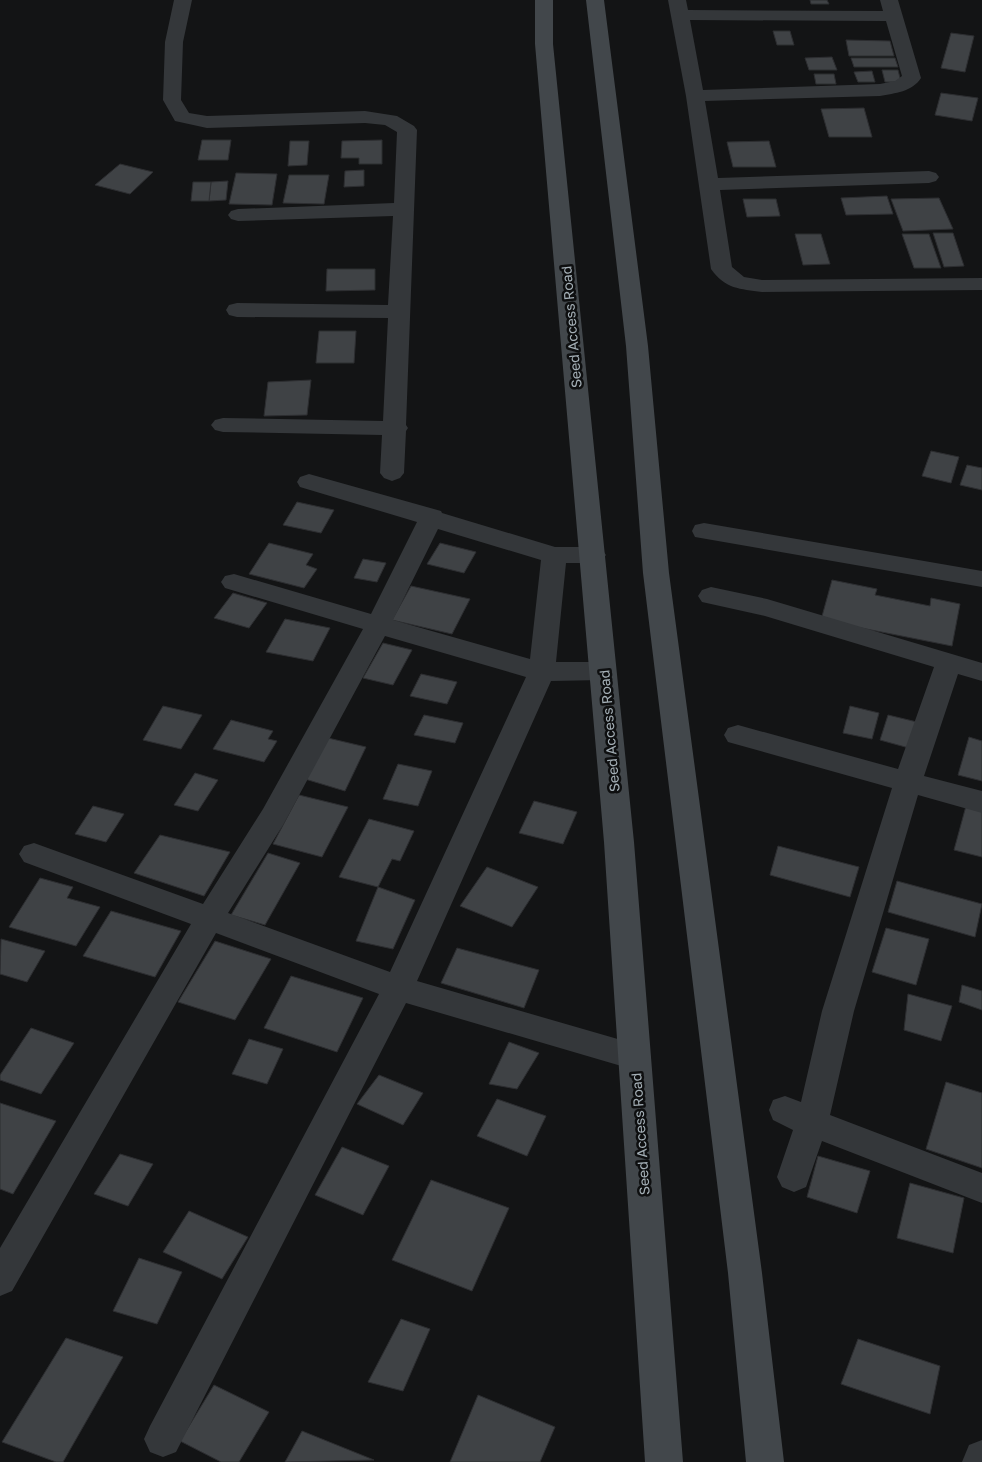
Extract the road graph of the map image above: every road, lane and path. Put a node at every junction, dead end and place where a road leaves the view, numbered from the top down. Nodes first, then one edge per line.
1 (183, 0) edge
2 (544, 0) edge
3 (595, 0) edge
4 (678, 8) edge
5 (892, 8) edge
6 (695, 96) junction
7 (929, 178) dead end
8 (708, 184) junction
9 (404, 209) junction
10 (238, 215) dead end
11 (982, 284) edge
12 (237, 310) dead end
13 (400, 312) junction
14 (223, 425) dead end
15 (396, 428) junction
16 (392, 473) dead end
17 (309, 482) dead end
18 (432, 517) junction
19 (704, 531) dead end
20 (592, 554) junction
21 (554, 555) junction
22 (982, 579) edge
23 (234, 582) dead end
24 (711, 596) dead end
25 (378, 625) junction
26 (949, 663) junction
27 (603, 671) junction
28 (542, 672) junction
29 (982, 672) edge
30 (738, 735) dead end
31 (908, 780) junction
32 (982, 802) edge
33 (34, 854) dead end
34 (209, 919) junction
35 (398, 988) junction
36 (635, 1057) junction
37 (799, 1116) junction
38 (794, 1177) dead end
39 (982, 1188) edge
40 (0, 1280) edge
41 (163, 1438) dead end
42 (982, 1458) edge
43 (664, 1462) edge
44 (765, 1462) edge
45 (981, 1462) edge

1 - 9 street
2 - 20 street, Seed Access Road
3 - 44 street
4 - 5 street
4 - 6 street
5 - 6 street
6 - 8 street
7 - 8 street
8 - 11 street
9 - 10 street
9 - 13 street
12 - 13 street
13 - 15 street
14 - 15 street
15 - 16 street
17 - 18 street
18 - 21 street
18 - 25 street
19 - 22 street
20 - 21 street
20 - 27 street, Seed Access Road
21 - 28 street
23 - 25 street
24 - 26 street
25 - 28 street
25 - 34 street
26 - 29 street
26 - 31 street
27 - 28 street
27 - 36 street, Seed Access Road
28 - 35 street
30 - 31 street
31 - 32 street
31 - 37 street
33 - 34 street
34 - 35 street
34 - 40 street
35 - 36 street
35 - 41 street
36 - 43 street, Seed Access Road
37 - 38 street
37 - 39 street
42 - 45 street

